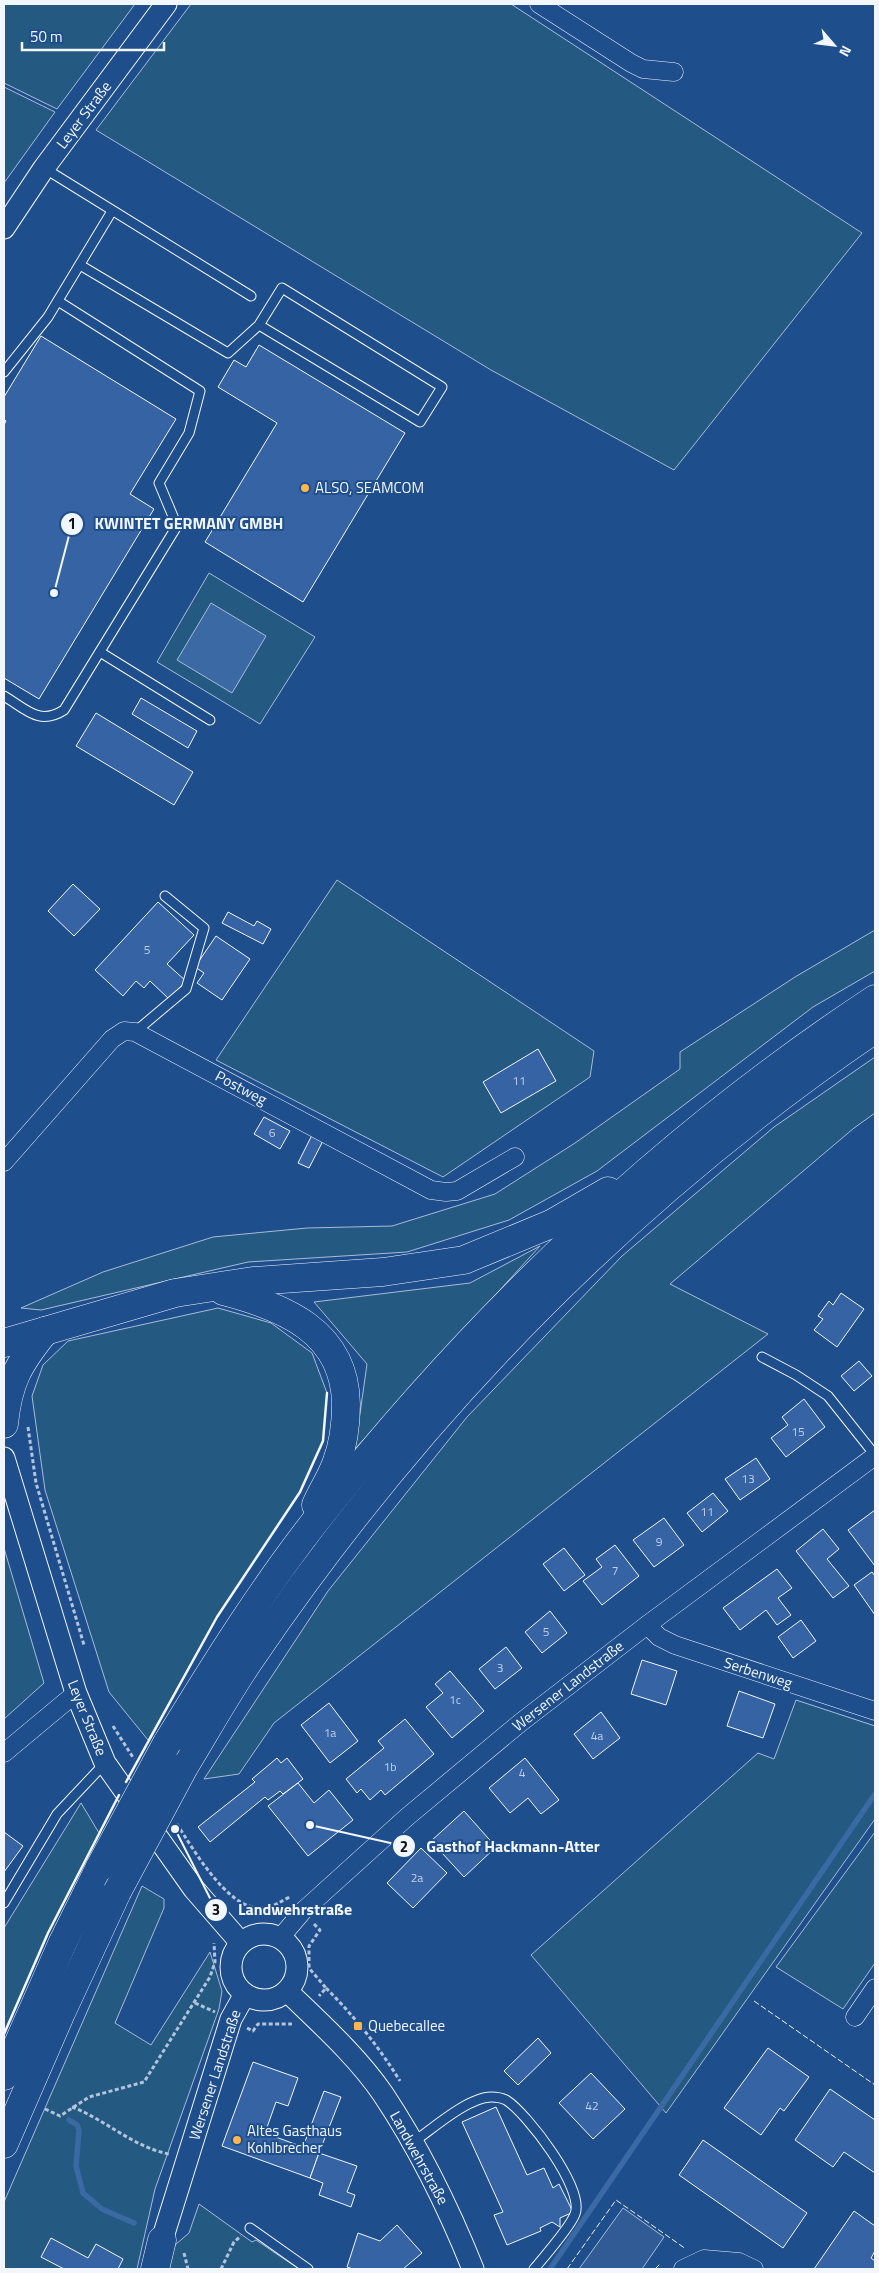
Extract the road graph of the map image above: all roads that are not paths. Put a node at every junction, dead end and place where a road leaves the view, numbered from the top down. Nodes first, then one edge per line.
1 (166, 4) edge
2 (539, 4) edge
3 (674, 72) dead end
4 (44, 168) junction
5 (112, 211) junction
6 (4, 228) edge
7 (80, 265) junction
8 (251, 296) dead end
9 (58, 301) junction
10 (259, 325) junction
11 (4, 372) edge
12 (100, 652) junction
13 (4, 696) edge
14 (210, 720) dead end
15 (165, 896) dead end
16 (875, 999) edge
17 (875, 1029) edge
18 (135, 1032) junction
19 (664, 1156) junction
20 (515, 1157) dead end
21 (4, 1162) edge
22 (211, 1288) junction
23 (45, 1331) junction
24 (4, 1343) edge
25 (762, 1356) dead end
26 (15, 1422) edge
27 (875, 1455) edge
28 (5, 1467) edge
29 (286, 1562) junction
30 (647, 1625) junction
31 (76, 1693) junction
32 (875, 1711) edge
33 (4, 1753) edge
34 (105, 1763) junction
35 (4, 1903) edge
36 (280, 1938) junction
37 (241, 1943) junction
38 (875, 1988) edge
39 (287, 1991) junction
40 (245, 1994) junction
41 (855, 2017) dead end
42 (4, 2076) edge
43 (412, 2143) junction
44 (4, 2144) edge
45 (250, 2228) road end
46 (162, 2240) joint
47 (154, 2269) edge
48 (308, 2269) edge
49 (473, 2269) edge
50 (534, 2269) edge
51 (682, 2269) edge
52 (754, 2269) edge

1 - 4 street, Leyer Straße
2 - 3 street
4 - 5 lane
4 - 6 street, Leyer Straße
5 - 7 lane
5 - 8 lane
7 - 9 lane
7 - 10 lane
9 - 11 lane
9 - 12 lane
10 - 10 lane
12 - 13 lane
12 - 14 lane
15 - 18 lane
16 - 19 highway
17 - 44 highway, bridge
18 - 20 street, Postweg
18 - 21 street
19 - 22 highway
19 - 29 highway
22 - 23 highway
22 - 29 highway
23 - 24 highway
23 - 26 highway
25 - 27 lane, Wersener Landstraße
27 - 30 street, Wersener Landstraße
28 - 31 street, Leyer Straße
29 - 42 highway, bridge
30 - 32 street, Serbenweg
30 - 36 street, Wersener Landstraße
31 - 33 street
31 - 34 street, Leyer Straße
34 - 35 lane
34 - 37 street, Leyer Straße
36 - 37 street
36 - 39 street
37 - 40 street
38 - 41 street
39 - 40 street
39 - 43 street, Landwehrstraße
40 - 46 street, Wersener Landstraße
43 - 49 street, Landwehrstraße
43 - 50 lane
45 - 48 lane
46 - 47 highway
51 - 52 street

